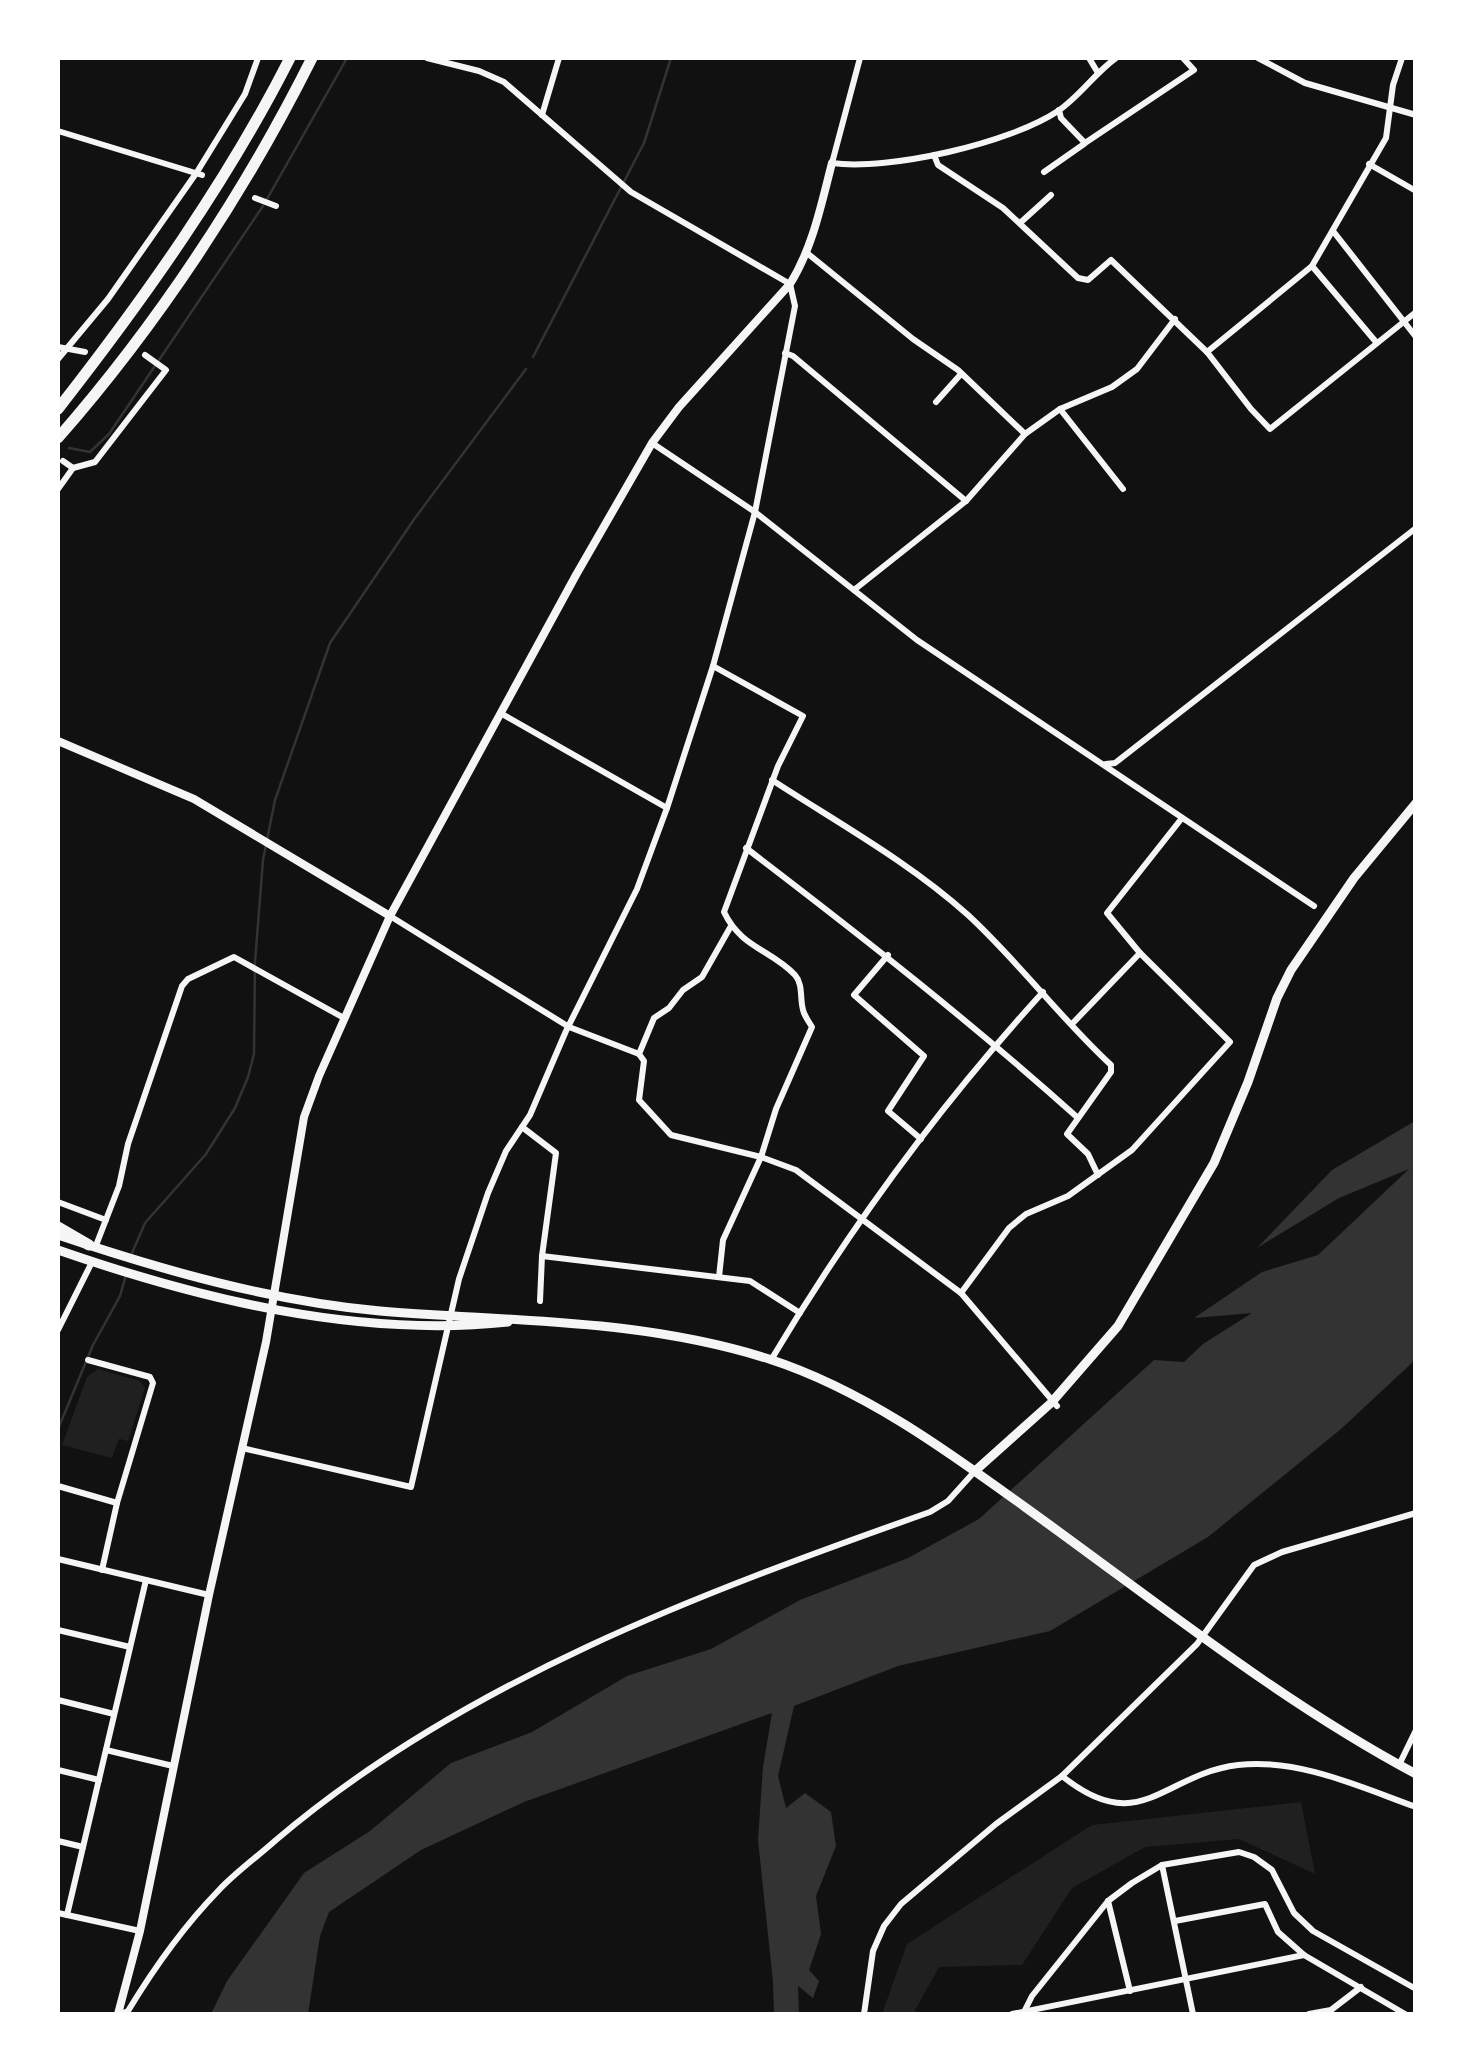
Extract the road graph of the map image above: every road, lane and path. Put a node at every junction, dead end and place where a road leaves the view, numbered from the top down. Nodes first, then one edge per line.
1 (258, 58) edge
2 (290, 58) edge
3 (312, 58) edge
4 (428, 58) edge
5 (559, 58) edge
6 (862, 58) edge
7 (1089, 58) edge
8 (1116, 58) edge
9 (1182, 58) edge
10 (1258, 58) edge
11 (1402, 58) edge
12 (1098, 73) junction
13 (1059, 110) junction
14 (1388, 110) junction
15 (542, 114) junction
16 (1416, 115) edge
17 (58, 132) edge
18 (1084, 144) junction
19 (934, 155) junction
20 (832, 164) junction
21 (1369, 164) junction
22 (1044, 172) dead end
23 (199, 173) junction
24 (1416, 191) edge
25 (1051, 194) dead end
26 (257, 199) dead end
27 (274, 205) dead end
28 (1020, 223) junction
29 (1332, 231) junction
30 (807, 253) junction
31 (1312, 266) junction
32 (790, 284) junction
33 (1416, 312) edge
34 (1175, 318) junction
35 (1402, 321) junction
36 (1416, 338) edge
37 (1376, 342) junction
38 (61, 348) edge
39 (84, 352) dead end
40 (785, 352) junction
41 (1207, 352) junction
42 (147, 357) dead end
43 (58, 358) edge
44 (961, 374) junction
45 (936, 402) dead end
46 (58, 405) edge
47 (1060, 409) junction
48 (1025, 434) junction
49 (59, 437) edge
50 (652, 443) junction
51 (63, 461) dead end
52 (73, 468) junction
53 (58, 489) edge
54 (1122, 489) dead end
55 (966, 501) junction
56 (755, 512) junction
57 (1416, 528) edge
58 (854, 590) junction
59 (712, 666) junction
60 (502, 714) junction
61 (58, 741) edge
62 (1106, 764) junction
63 (772, 780) junction
64 (1416, 804) edge
65 (667, 808) junction
66 (1182, 818) junction
67 (746, 848) junction
68 (1314, 906) dead end
69 (390, 916) junction
70 (731, 926) junction
71 (1140, 953) junction
72 (888, 956) junction
73 (1043, 992) junction
74 (344, 1018) junction
75 (1072, 1024) junction
76 (568, 1027) junction
77 (995, 1044) junction
78 (639, 1054) junction
79 (1078, 1118) junction
80 (522, 1127) junction
81 (921, 1140) junction
82 (760, 1157) junction
83 (1098, 1176) junction
84 (58, 1202) edge
85 (861, 1217) junction
86 (106, 1220) junction
87 (58, 1227) edge
88 (58, 1234) edge
89 (92, 1246) junction
90 (58, 1250) edge
91 (542, 1256) junction
92 (92, 1262) junction
93 (720, 1277) junction
94 (961, 1293) junction
95 (274, 1295) junction
96 (540, 1301) dead end
97 (272, 1308) junction
98 (800, 1313) junction
99 (450, 1315) junction
100 (536, 1319) junction
101 (447, 1326) junction
102 (58, 1330) edge
103 (88, 1360) dead end
104 (770, 1360) junction
105 (1054, 1404) junction
106 (242, 1448) junction
107 (975, 1470) junction
108 (58, 1486) edge
109 (117, 1502) junction
110 (1416, 1513) edge
111 (58, 1559) edge
112 (102, 1570) junction
113 (146, 1580) junction
114 (209, 1595) junction
115 (58, 1630) edge
116 (1203, 1636) junction
117 (130, 1647) junction
118 (58, 1700) edge
119 (114, 1714) junction
120 (1416, 1730) edge
121 (106, 1750) junction
122 (1399, 1765) junction
123 (173, 1766) junction
124 (58, 1770) edge
125 (1416, 1774) edge
126 (1062, 1776) junction
127 (99, 1780) junction
128 (1416, 1808) edge
129 (58, 1841) edge
130 (83, 1847) junction
131 (1162, 1865) junction
132 (1108, 1901) junction
133 (58, 1912) edge
134 (67, 1915) junction
135 (1175, 1921) junction
136 (140, 1931) junction
137 (1304, 1955) junction
138 (1186, 1980) junction
139 (1361, 1987) junction
140 (1416, 1988) edge
141 (1130, 1990) junction
142 (1024, 2012) junction
143 (120, 2014) edge
144 (864, 2014) edge
145 (1012, 2014) edge
146 (1193, 2014) edge
147 (1309, 2014) edge
148 (1405, 2014) edge

1 - 23 street
2 - 46 highway
3 - 49 highway
4 - 15 street
5 - 15 street
6 - 20 street
7 - 12 street
8 - 12 street
9 - 18 street
10 - 14 street
11 - 14 street
12 - 13 street
13 - 18 street
13 - 19 street
14 - 16 street
14 - 21 street
15 - 32 street
17 - 23 street
18 - 22 street
19 - 20 street
19 - 28 street
20 - 30 street
21 - 24 street
21 - 29 street
23 - 38 street
25 - 28 street
26 - 27 street
28 - 34 street
29 - 31 street
29 - 35 street
30 - 32 street
30 - 44 street
31 - 37 street
31 - 41 street
32 - 40 street
32 - 50 street
33 - 35 street
34 - 41 street
34 - 47 street
35 - 36 street
35 - 37 street
37 - 41 street
38 - 39 street
38 - 43 street
40 - 55 street
40 - 56 street
42 - 52 street
44 - 45 street
44 - 48 street
47 - 48 street
47 - 54 street
48 - 55 street
50 - 56 street
50 - 60 street
51 - 52 street
52 - 53 street
55 - 58 street
56 - 58 street
56 - 59 street
57 - 62 street
58 - 62 street
59 - 63 street
59 - 65 street
60 - 65 street
60 - 69 street
61 - 69 street
62 - 66 street
63 - 67 street
63 - 73 street
64 - 105 main road
65 - 76 street
66 - 68 street
66 - 71 street
67 - 70 street
67 - 72 street
69 - 74 street
69 - 76 street
70 - 78 street
70 - 82 street
71 - 75 street
71 - 83 street
72 - 77 street
72 - 81 street
73 - 75 street
73 - 77 street
74 - 86 street
74 - 95 street
75 - 79 street
76 - 78 street
76 - 80 street
77 - 79 street
77 - 81 street
78 - 82 street
79 - 83 street
80 - 91 street
80 - 99 street
81 - 85 street
82 - 85 street
82 - 93 street
83 - 94 street
84 - 86 street
85 - 94 street
85 - 98 street
86 - 89 street
87 - 89 highway
88 - 89 main road
89 - 95 main road
90 - 92 main road
91 - 93 street
91 - 96 street
92 - 97 main road
92 - 102 street
93 - 98 street
94 - 105 street
95 - 97 street
95 - 99 main road
97 - 101 main road
97 - 106 street
98 - 104 street
99 - 100 main road
99 - 101 street
100 - 101 main road
100 - 104 main road
101 - 106 street
103 - 109 street
104 - 107 main road
105 - 107 main road
106 - 114 street
107 - 116 main road
107 - 143 street
108 - 109 street
109 - 112 street
110 - 116 street
111 - 112 street
112 - 113 street
113 - 114 street
113 - 117 street
114 - 123 street
115 - 117 street
116 - 122 main road
116 - 126 street
117 - 119 street
118 - 119 street
119 - 121 street
120 - 122 street
121 - 123 street
121 - 127 street
122 - 125 main road
123 - 136 street
124 - 127 street
126 - 128 street
126 - 144 street
127 - 130 street
129 - 130 street
130 - 134 street
131 - 132 street
131 - 135 street
131 - 140 street
132 - 141 street
132 - 142 street
133 - 134 street
134 - 136 street
135 - 137 street
135 - 138 street
136 - 143 street
137 - 138 street
137 - 139 street
138 - 141 street
138 - 146 street
139 - 147 street
139 - 148 street
141 - 142 street
142 - 145 street

